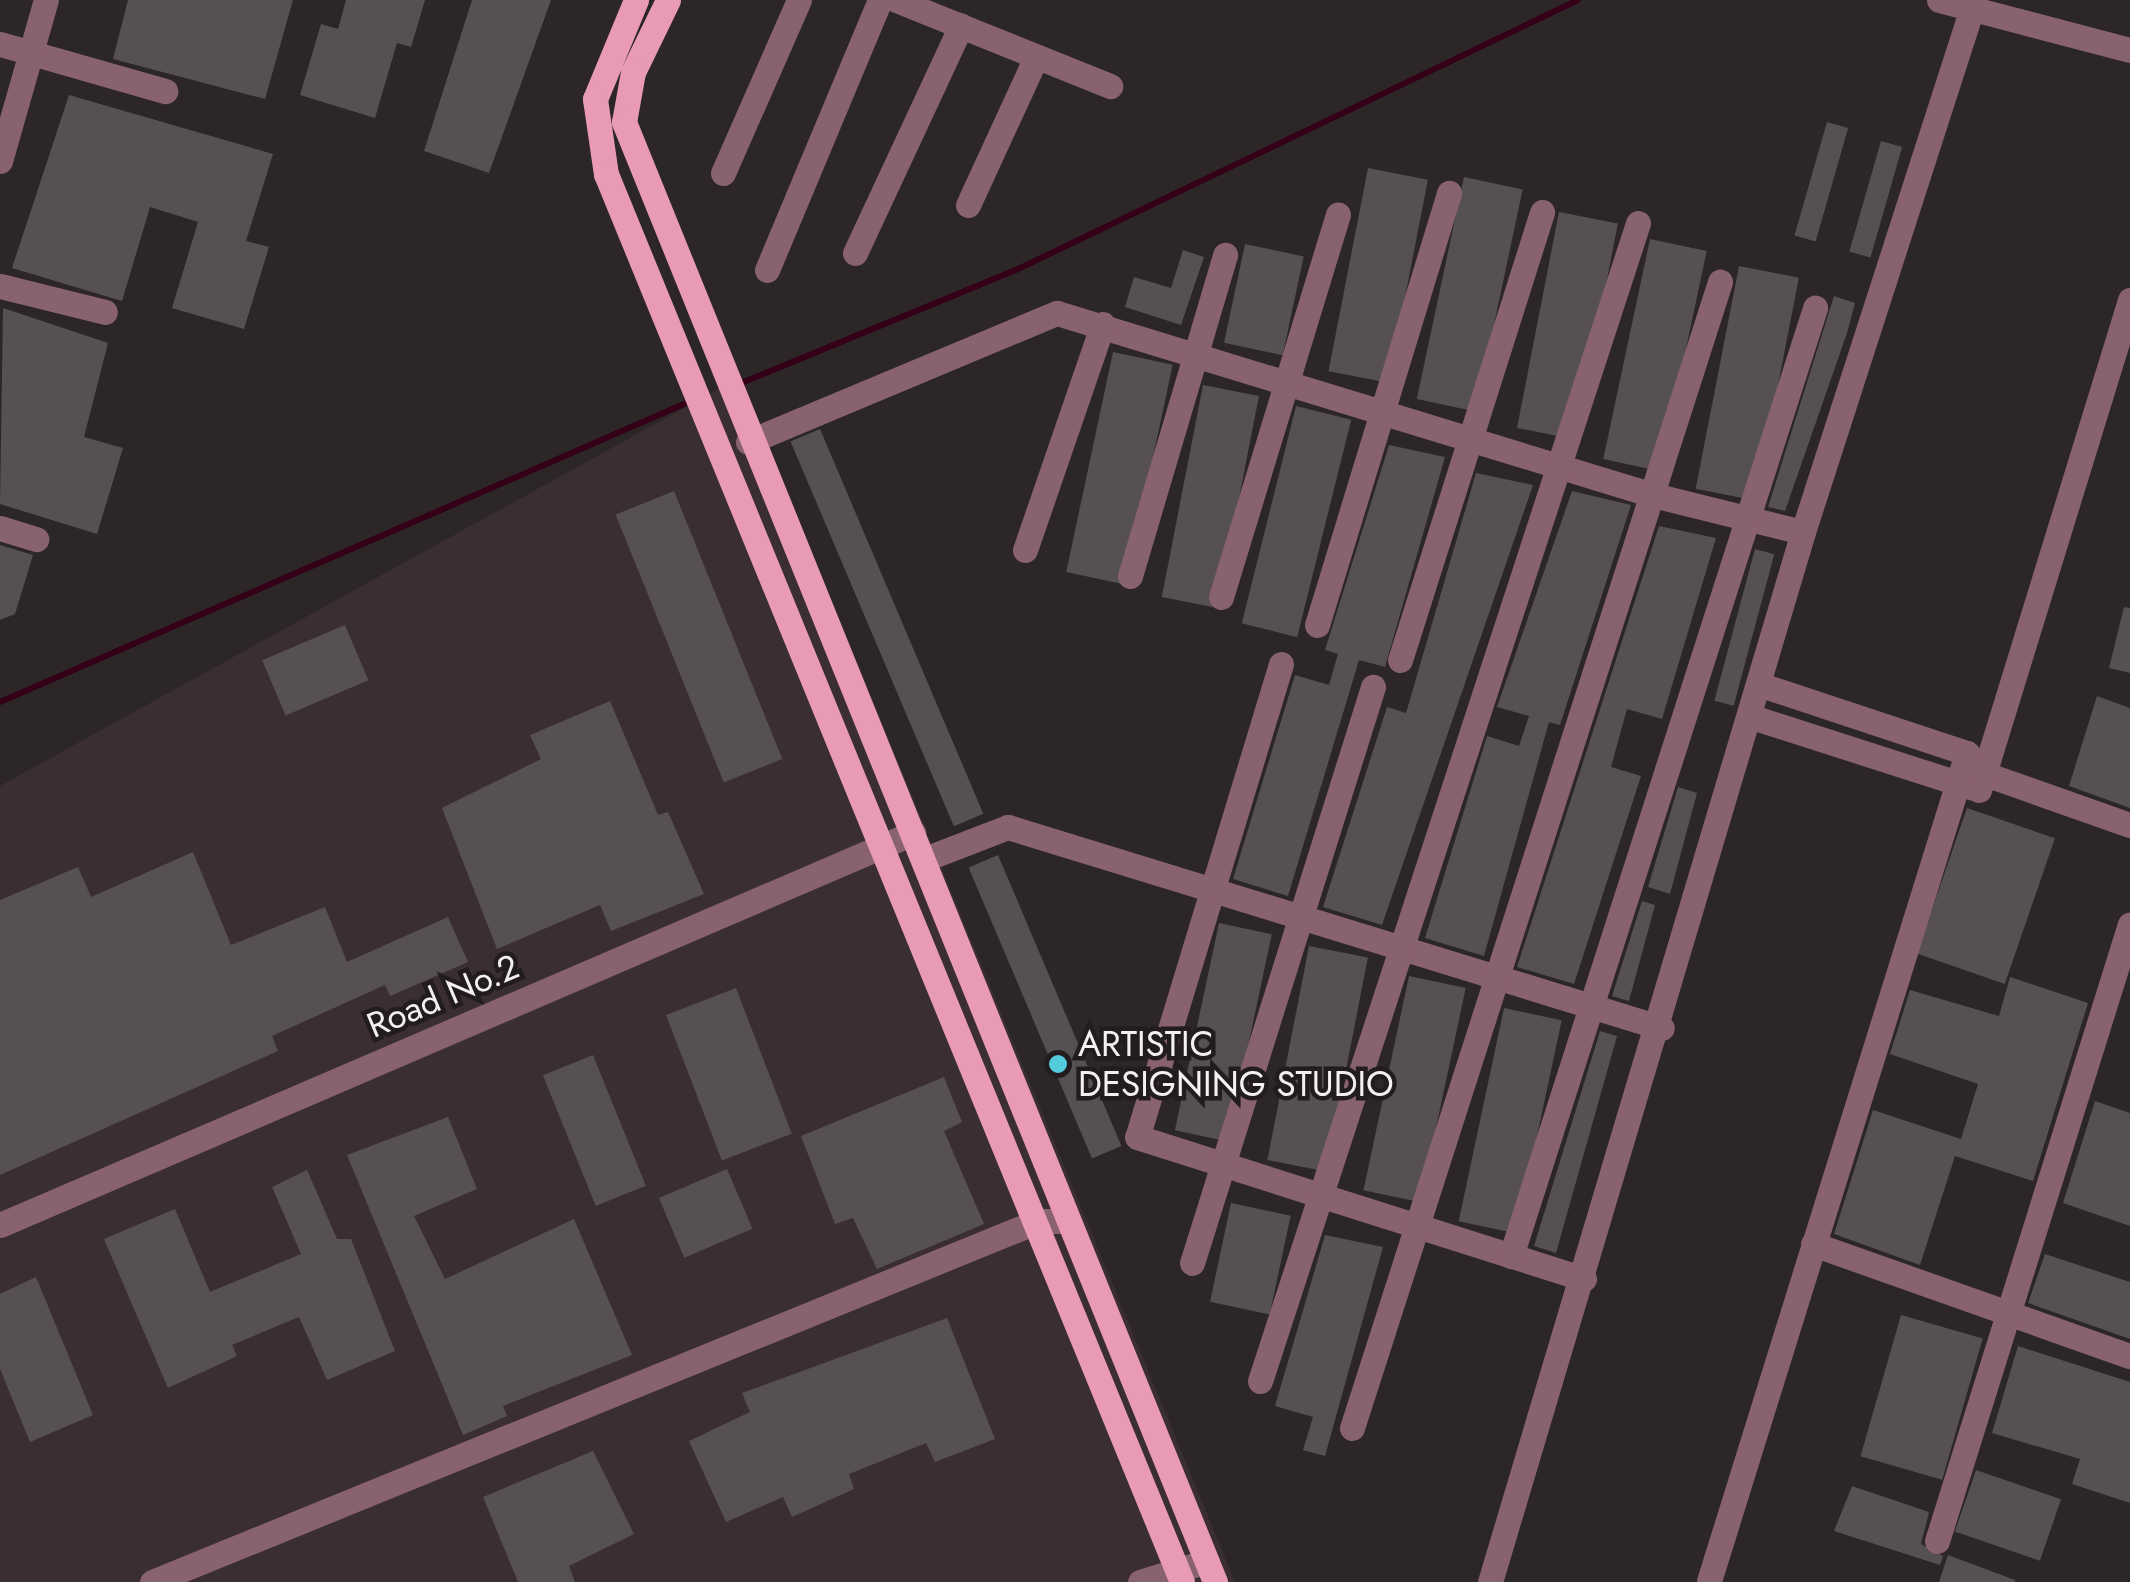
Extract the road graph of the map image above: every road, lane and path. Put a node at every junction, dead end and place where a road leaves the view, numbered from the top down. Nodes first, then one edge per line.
1 (46, 0) edge
2 (636, 0) edge
3 (668, 0) edge
4 (798, 0) edge
5 (880, 0) edge
6 (896, 0) edge
7 (1938, 0) edge
8 (1972, 8) junction
9 (960, 26) junction
10 (0, 44) edge
11 (2130, 50) edge
12 (31, 53) junction
13 (1036, 56) junction
14 (1110, 86) dead end
15 (165, 91) dead end
16 (0, 160) edge
17 (722, 173) dead end
18 (1449, 194) dead end
19 (968, 205) dead end
20 (1542, 212) dead end
21 (1338, 214) dead end
22 (1638, 224) dead end
23 (855, 254) dead end
24 (1225, 256) dead end
25 (767, 270) dead end
26 (1720, 282) dead end
27 (0, 286) edge
28 (2130, 300) edge
29 (1815, 308) dead end
30 (105, 312) dead end
31 (1103, 324) junction
32 (1195, 351) junction
33 (724, 380) junction
34 (1288, 380) junction
35 (692, 392) junction
36 (1382, 408) junction
37 (1472, 436) junction
38 (748, 442) junction
39 (1564, 466) junction
40 (1653, 495) junction
41 (1743, 513) junction
42 (0, 528) edge
43 (1803, 532) junction
44 (36, 538) dead end
45 (1025, 550) dead end
46 (1130, 576) dead end
47 (1222, 597) dead end
48 (1317, 625) dead end
49 (1400, 660) dead end
50 (1280, 664) dead end
51 (1758, 684) junction
52 (1373, 687) dead end
53 (1749, 716) junction
54 (1974, 782) junction
55 (2130, 826) edge
56 (914, 832) junction
57 (2130, 840) edge
58 (887, 844) junction
59 (925, 859) junction
60 (1209, 889) junction
61 (1304, 918) junction
62 (2130, 924) edge
63 (1399, 947) junction
64 (1496, 977) junction
65 (1591, 1006) junction
66 (1662, 1028) junction
67 (1226, 1165) junction
68 (1320, 1194) junction
69 (1068, 1220) junction
70 (1038, 1221) junction
71 (0, 1225) edge
72 (1417, 1225) junction
73 (1813, 1244) junction
74 (1510, 1256) junction
75 (1192, 1262) dead end
76 (1584, 1279) junction
77 (2011, 1316) junction
78 (2130, 1356) edge
79 (1260, 1381) dead end
80 (1352, 1428) dead end
81 (1937, 1540) dead end
82 (1211, 1571) edge
83 (1179, 1575) edge
84 (1709, 1581) edge
85 (152, 1582) edge
86 (1140, 1582) edge
87 (1490, 1582) edge

1 - 12 street
2 - 35 main road
3 - 33 main road
4 - 17 street
5 - 25 street
6 - 9 street
7 - 8 street
8 - 11 street
8 - 43 street
9 - 13 street
9 - 23 street
10 - 12 street
12 - 15 street
12 - 16 street
13 - 14 street
13 - 19 street
18 - 36 street
20 - 37 street
21 - 34 street
22 - 39 street
24 - 32 street
26 - 40 street
27 - 30 street
28 - 54 street
29 - 41 street
31 - 32 street
31 - 38 street
31 - 45 street
32 - 34 street
32 - 46 street
33 - 35 main road
33 - 38 main road
34 - 36 street
34 - 47 street
35 - 58 main road
36 - 37 street
36 - 48 street
37 - 39 street
37 - 49 street
38 - 56 main road
39 - 40 street
39 - 63 street
40 - 41 street
40 - 64 street
41 - 43 street
41 - 65 street
42 - 44 street
43 - 51 street
50 - 60 street
51 - 53 street
51 - 54 street
52 - 61 street
53 - 54 street
53 - 66 street
54 - 55 street
54 - 57 street
54 - 73 street
56 - 58 street, Road No.2
56 - 59 main road
58 - 70 main road
58 - 71 street, Road No.2
59 - 60 street
59 - 69 main road
60 - 61 street
60 - 67 street
61 - 63 street
61 - 67 street
62 - 77 street
63 - 64 street
63 - 68 street
64 - 65 street
64 - 72 street
65 - 66 street
65 - 74 street
66 - 76 street
67 - 68 street
67 - 75 street
68 - 72 street
68 - 79 street
69 - 70 street
69 - 82 main road
70 - 83 main road
70 - 85 street
72 - 74 street
72 - 80 street
73 - 77 street
73 - 84 street
74 - 76 street
76 - 87 street
77 - 78 street
77 - 81 street
82 - 83 street
83 - 86 street

